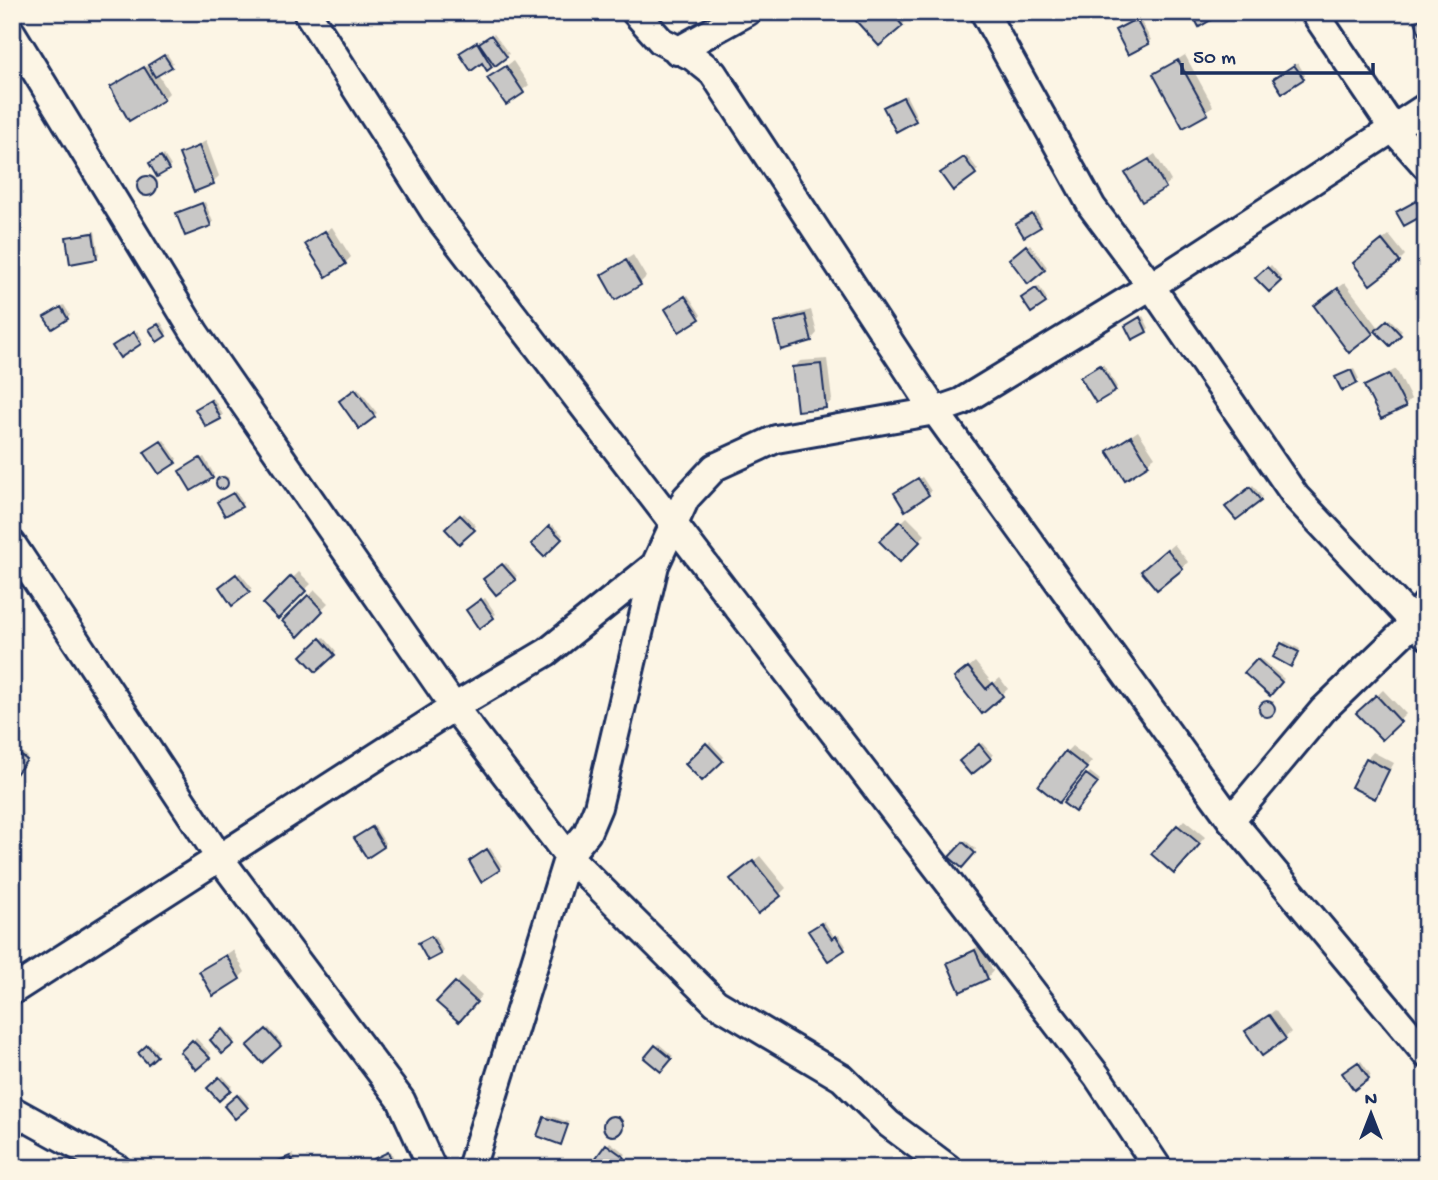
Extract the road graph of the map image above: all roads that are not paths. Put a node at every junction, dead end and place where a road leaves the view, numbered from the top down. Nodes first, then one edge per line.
1 (307, 12) edge
2 (635, 12) edge
3 (747, 12) edge
4 (984, 12) edge
5 (1314, 12) edge
6 (12, 33) edge
7 (677, 51) junction
8 (1426, 107) edge
9 (1393, 129) junction
10 (1426, 166) edge
11 (1151, 286) junction
12 (935, 411) junction
13 (673, 526) junction
14 (12, 544) edge
15 (655, 565) junction
16 (1422, 620) edge
17 (454, 707) junction
18 (1231, 820) junction
19 (568, 856) junction
20 (219, 857) junction
21 (12, 990) edge
22 (1426, 1055) edge
23 (12, 1110) edge
24 (117, 1168) edge
25 (432, 1168) edge
26 (471, 1168) edge
27 (948, 1168) edge
28 (1158, 1168) edge

1 - 13 street
2 - 7 street
3 - 7 street
4 - 11 street
5 - 9 street
6 - 17 street
7 - 12 street
8 - 9 street
9 - 10 street
9 - 11 street
11 - 12 street
11 - 16 street
12 - 13 street
12 - 18 street
13 - 15 street
13 - 28 street
14 - 20 street
15 - 17 street
15 - 19 street
16 - 18 street
17 - 19 street
17 - 20 street
18 - 22 street
19 - 26 street
19 - 27 street
20 - 21 street
20 - 25 street
23 - 24 street

